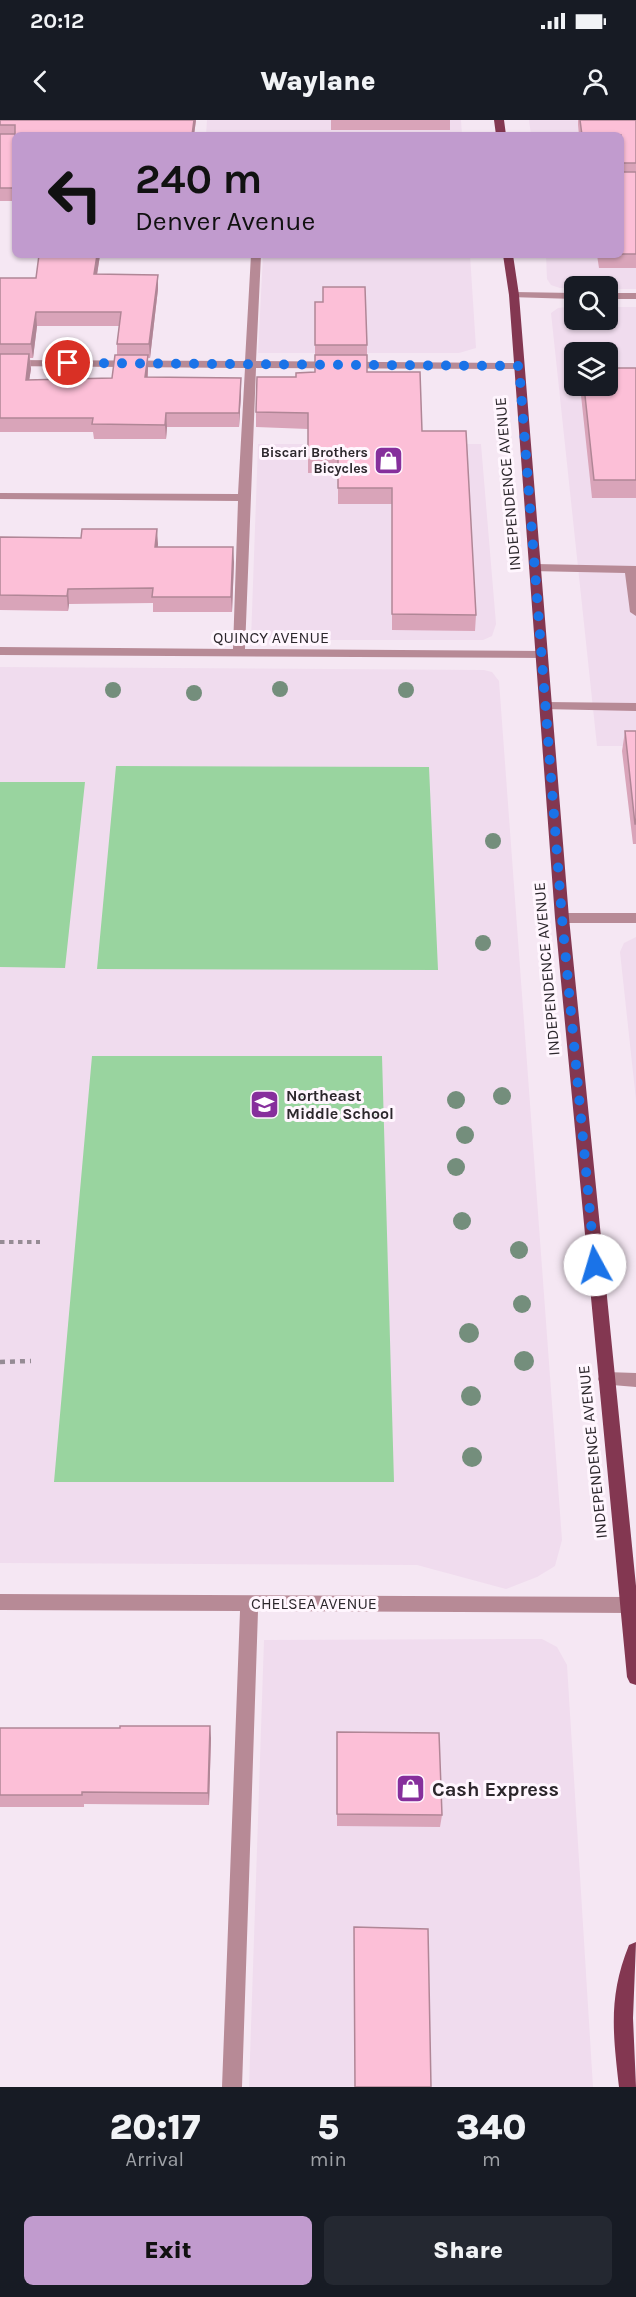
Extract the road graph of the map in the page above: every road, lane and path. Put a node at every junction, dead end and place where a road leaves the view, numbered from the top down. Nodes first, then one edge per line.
1 (256, 258) edge
2 (508, 258) edge
3 (514, 295) junction
4 (564, 296) edge
5 (618, 296) edge
6 (636, 296) edge
7 (0, 363) edge
8 (251, 364) junction
9 (519, 366) junction
10 (0, 496) edge
11 (244, 498) junction
12 (535, 568) junction
13 (633, 570) edge
14 (636, 612) edge
15 (0, 651) edge
16 (239, 653) junction
17 (542, 655) junction
18 (546, 706) junction
19 (636, 707) edge
20 (562, 918) junction
21 (636, 918) edge
22 (0, 1242) edge
23 (40, 1242) dead end
24 (30, 1361) dead end
25 (0, 1362) edge
26 (606, 1379) junction
27 (636, 1380) edge
28 (629, 1533) edge
29 (0, 1602) edge
30 (249, 1603) junction
31 (628, 1605) junction
32 (636, 1677) edge
33 (636, 1952) edge
34 (232, 2087) edge
35 (629, 2087) edge

1 - 8 street
2 - 3 main road, INDEPENDENCE AVENUE
3 - 4 street
3 - 9 main road, INDEPENDENCE AVENUE
5 - 6 street
7 - 8 street
8 - 9 street
8 - 11 street
9 - 12 main road, INDEPENDENCE AVENUE
10 - 11 street
11 - 16 street
12 - 13 street
12 - 17 main road, INDEPENDENCE AVENUE
13 - 14 street
15 - 16 street, QUINCY AVENUE
16 - 17 street, QUINCY AVENUE
17 - 18 main road, INDEPENDENCE AVENUE
18 - 19 street
18 - 20 main road, INDEPENDENCE AVENUE
20 - 21 street
20 - 26 main road, INDEPENDENCE AVENUE
22 - 23 path
24 - 25 path
26 - 27 street
26 - 28 main road, INDEPENDENCE AVENUE
28 - 31 main road, INDEPENDENCE AVENUE
29 - 30 street, CHELSEA AVENUE
30 - 31 street, CHELSEA AVENUE
30 - 34 street
31 - 32 main road, INDEPENDENCE AVENUE
33 - 35 main road

